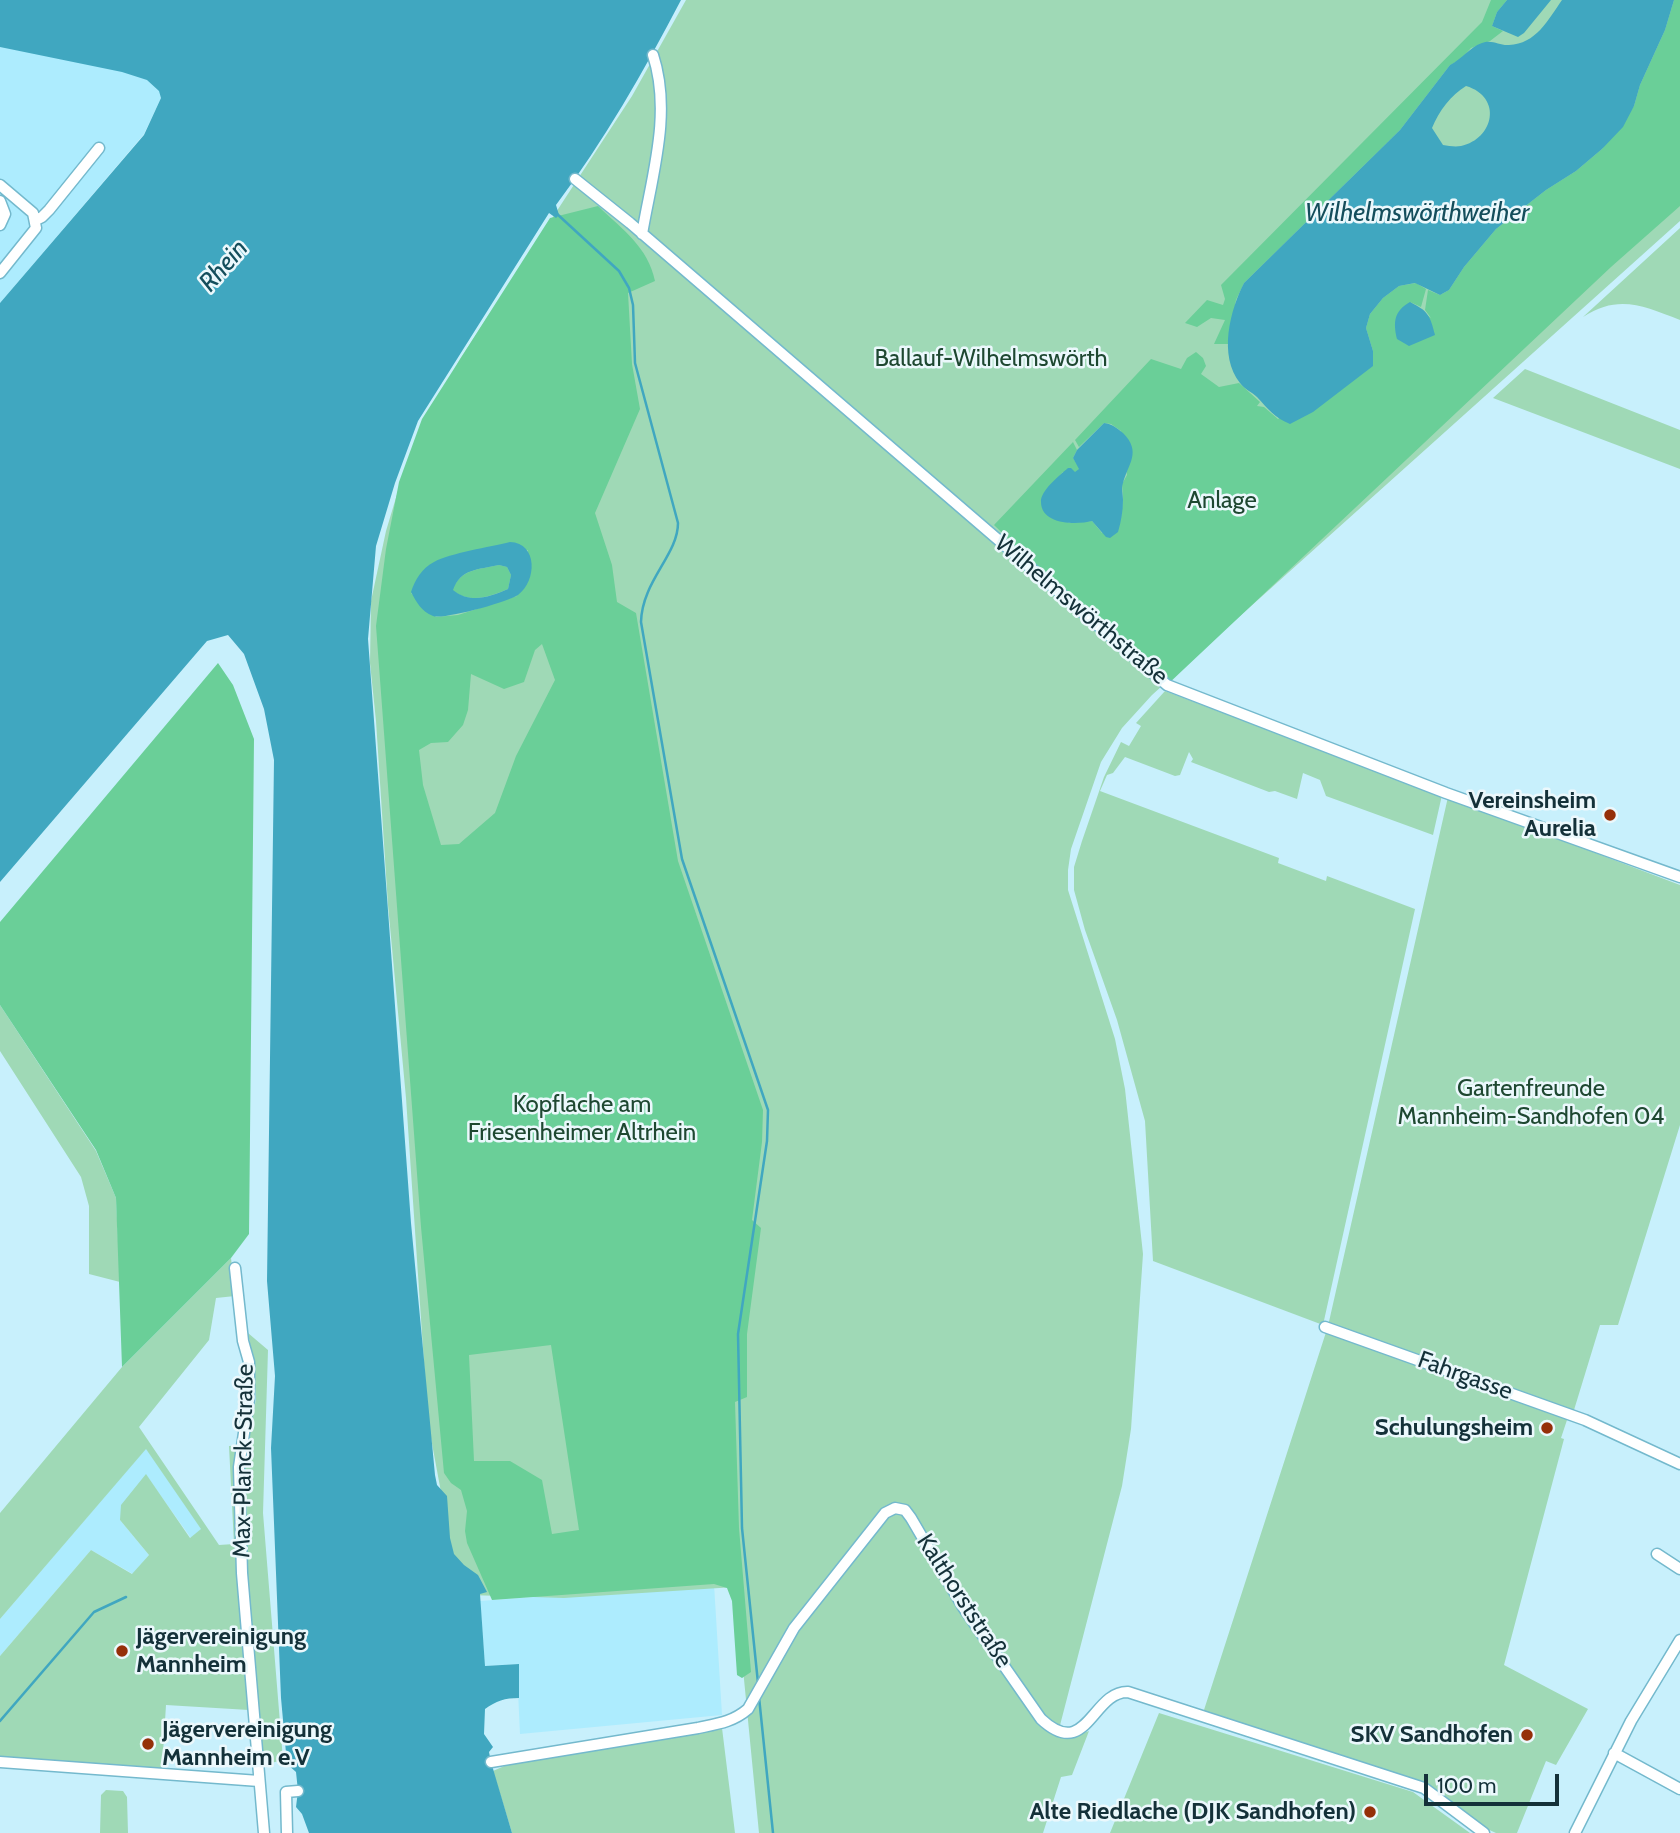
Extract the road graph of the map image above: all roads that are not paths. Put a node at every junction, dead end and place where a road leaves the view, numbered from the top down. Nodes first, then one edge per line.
1 (653, 55) dead end
2 (99, 148) dead end
3 (575, 179) dead end
4 (0, 185) edge
5 (0, 201) edge
6 (36, 220) junction
7 (0, 225) edge
8 (642, 234) junction
9 (0, 273) edge
10 (1680, 877) edge
11 (235, 1268) dead end
12 (1325, 1327) dead end
13 (1680, 1464) edge
14 (1657, 1554) dead end
15 (1680, 1569) edge
16 (1680, 1640) edge
17 (1614, 1753) junction
18 (0, 1762) edge
19 (491, 1762) dead end
20 (259, 1781) junction
21 (1680, 1788) edge
22 (298, 1791) dead end
23 (264, 1833) edge
24 (287, 1833) edge
25 (1485, 1833) edge
26 (1575, 1833) edge

1 - 8 street
2 - 6 street
3 - 8 street, Wilhelmswörthstraße
4 - 6 street
5 - 7 street
6 - 9 street
8 - 10 street, Wilhelmswörthstraße
11 - 20 street, Max-Planck-Straße
12 - 13 street, Fahrgasse
14 - 15 street
16 - 17 street
17 - 21 street
17 - 26 street
18 - 20 street
19 - 25 street, Kalthorststraße
20 - 23 street, Max-Planck-Straße
22 - 24 street

